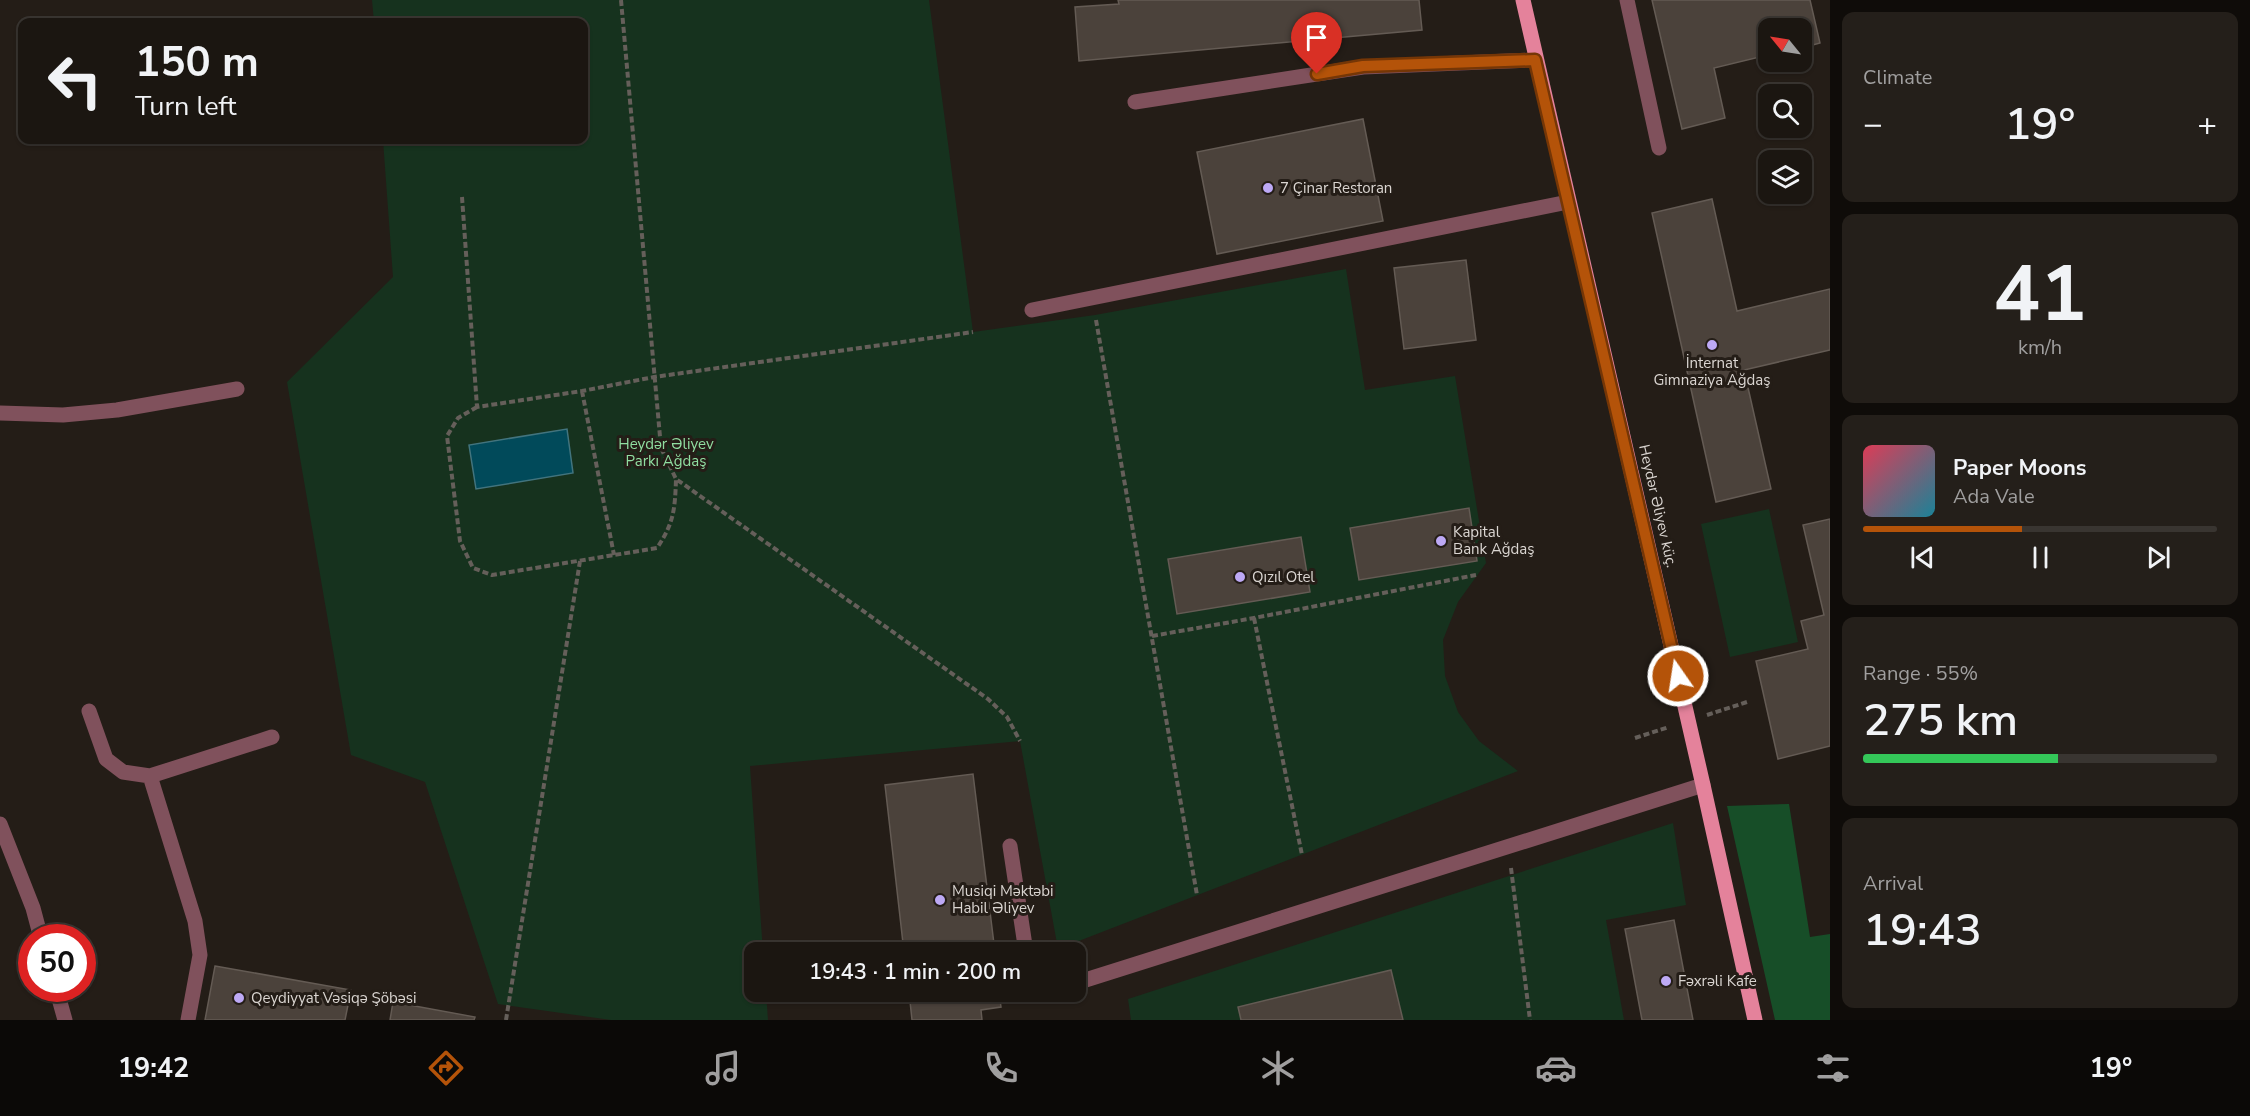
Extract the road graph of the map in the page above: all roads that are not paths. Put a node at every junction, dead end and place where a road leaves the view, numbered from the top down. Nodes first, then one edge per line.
1 (1523, 0) edge
2 (1626, 0) edge
3 (1535, 60) junction
4 (1135, 102) dead end
5 (1659, 148) dead end
6 (1568, 202) junction
7 (1032, 310) dead end
8 (237, 388) dead end
9 (0, 413) edge
10 (89, 711) dead end
11 (272, 737) dead end
12 (150, 776) junction
13 (1703, 785) junction
14 (0, 824) edge
15 (1010, 846) dead end
16 (37, 924) edge
17 (1024, 942) edge
18 (1086, 980) edge
19 (60, 1002) edge
20 (64, 1020) edge
21 (188, 1020) edge
22 (1755, 1020) edge

1 - 3 main road, Heydər Əliyev küç.
2 - 5 street
3 - 4 street
3 - 6 main road, Heydər Əliyev küç.
6 - 7 street
6 - 13 main road, Heydər Əliyev küç.
8 - 9 street
10 - 12 street
11 - 12 street
12 - 21 street
13 - 18 street
13 - 22 main road, Heydər Əliyev küç.
14 - 16 street
15 - 17 street
19 - 20 street

